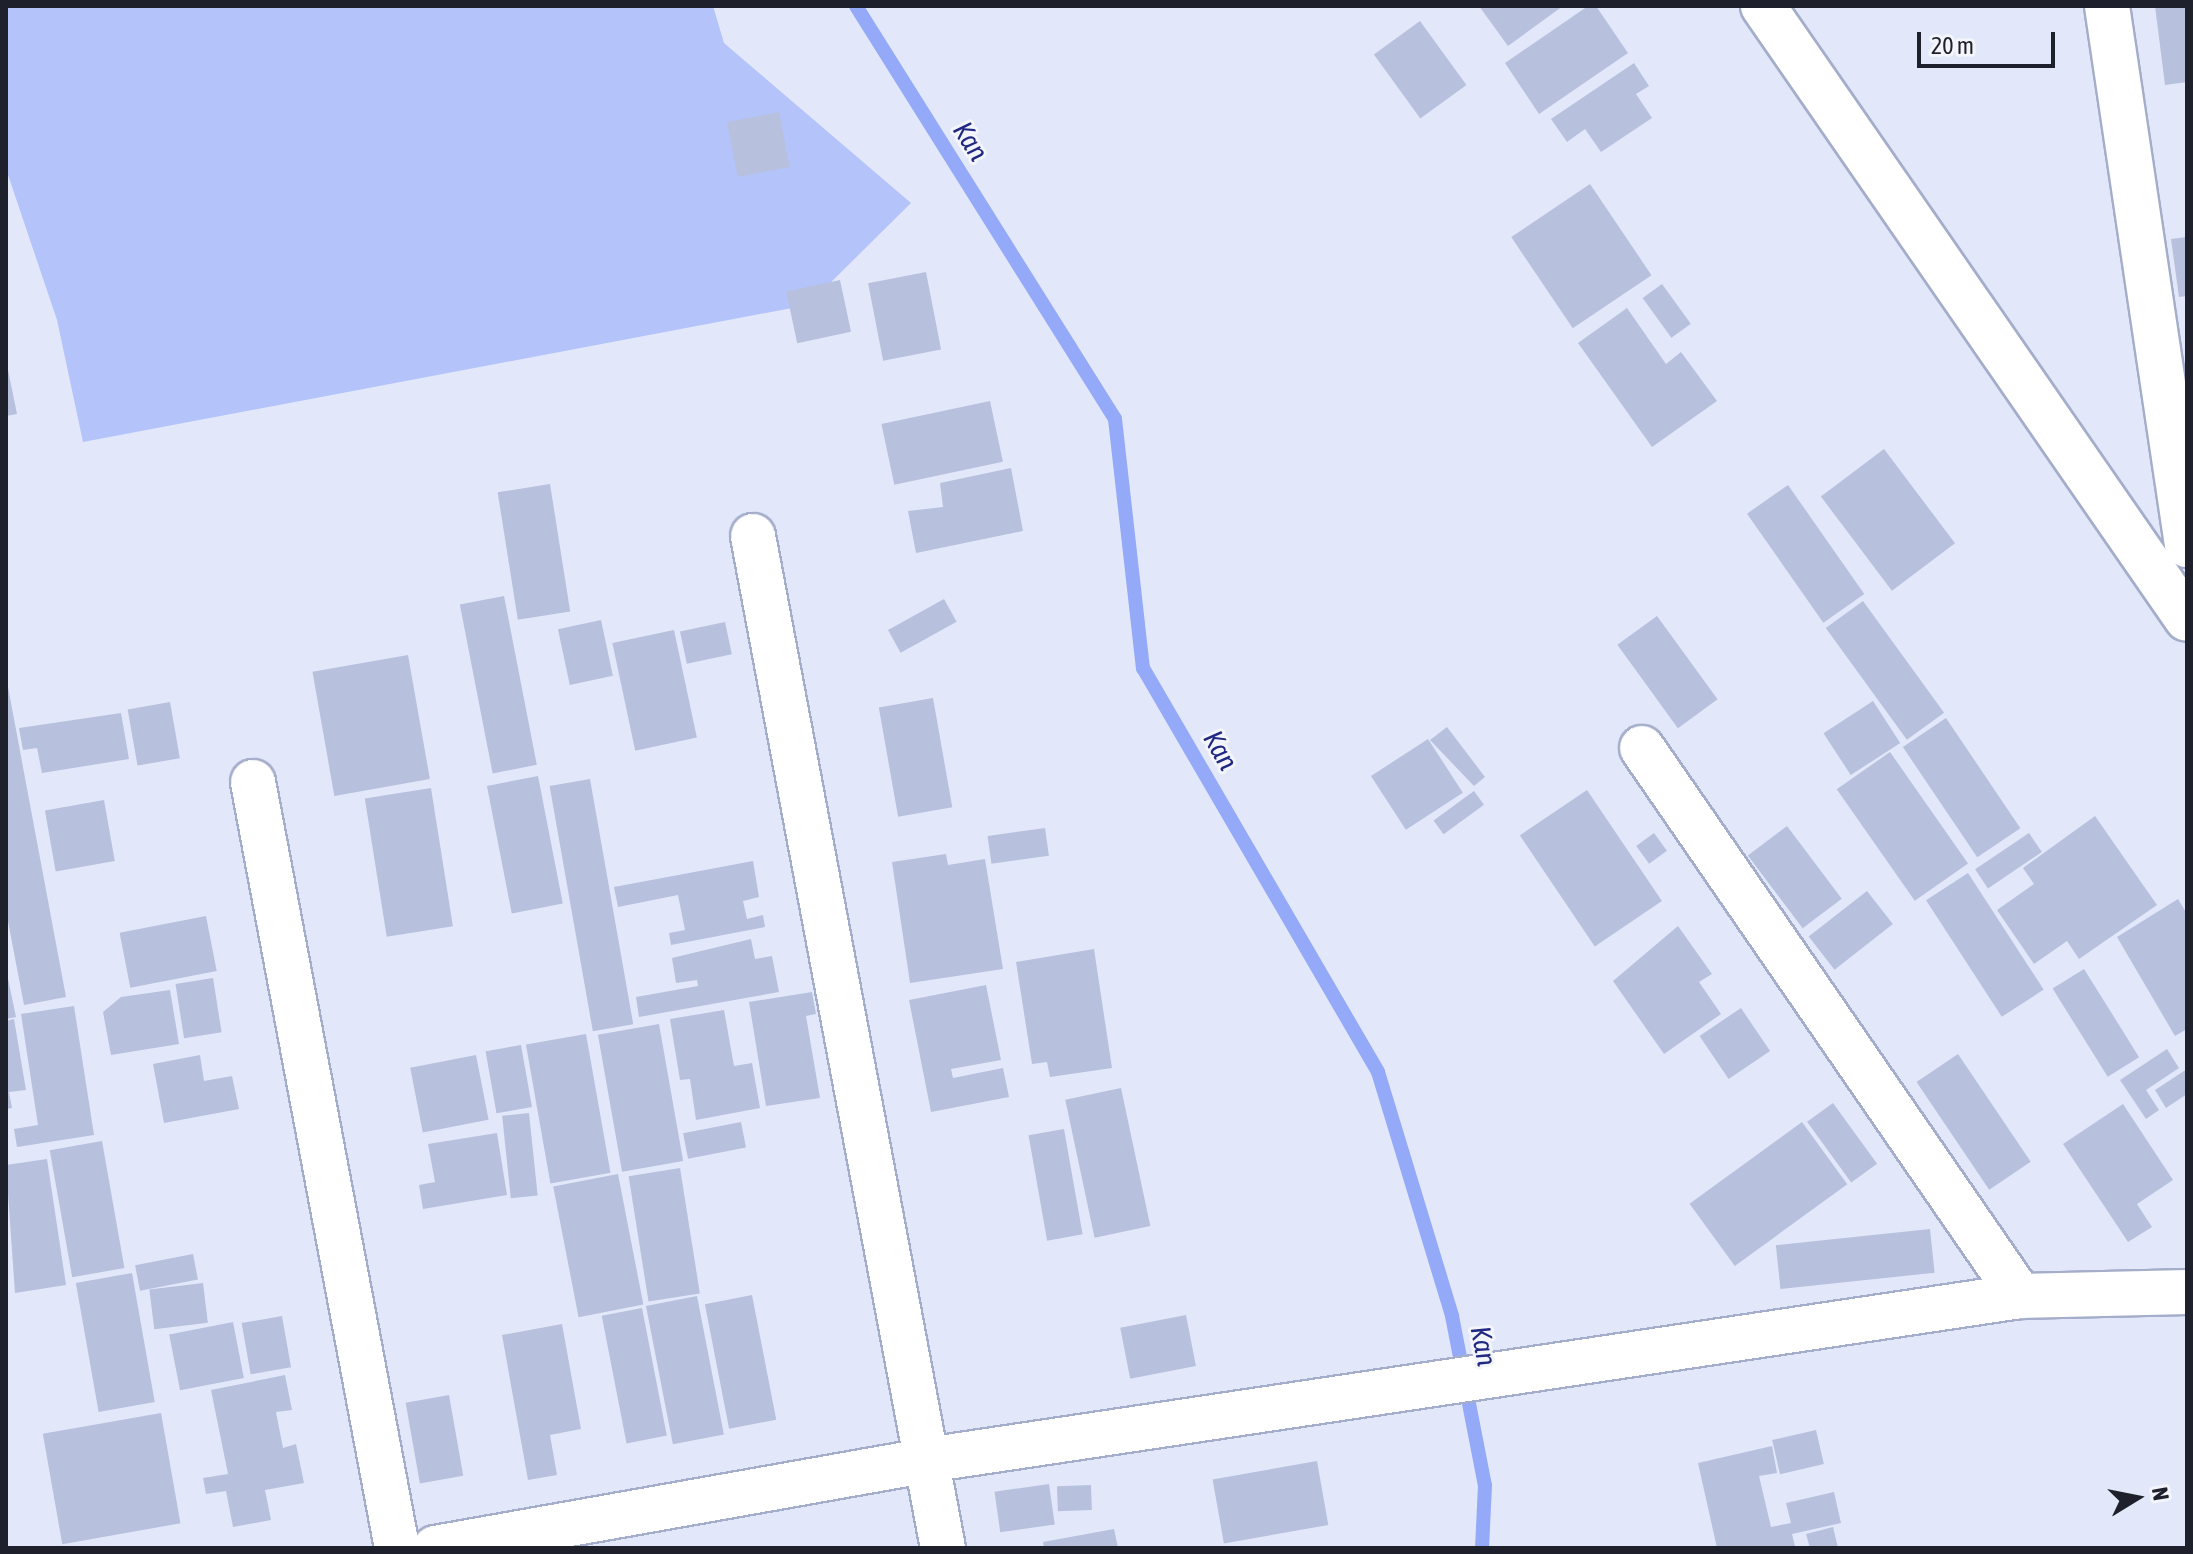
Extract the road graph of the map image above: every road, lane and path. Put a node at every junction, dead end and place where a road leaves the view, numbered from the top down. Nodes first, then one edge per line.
1 (1763, 6) edge
2 (2107, 6) edge
3 (753, 536) dead end
4 (2187, 545) edge
5 (2187, 619) edge
6 (1642, 748) dead end
7 (253, 782) dead end
8 (2187, 1292) edge
9 (2020, 1296) junction
10 (927, 1460) junction
11 (397, 1548) edge
12 (435, 1548) edge
13 (943, 1548) edge

1 - 5 street
2 - 4 street
3 - 10 street
6 - 9 street
7 - 11 street
8 - 9 street
9 - 10 street
10 - 12 street
10 - 13 street

